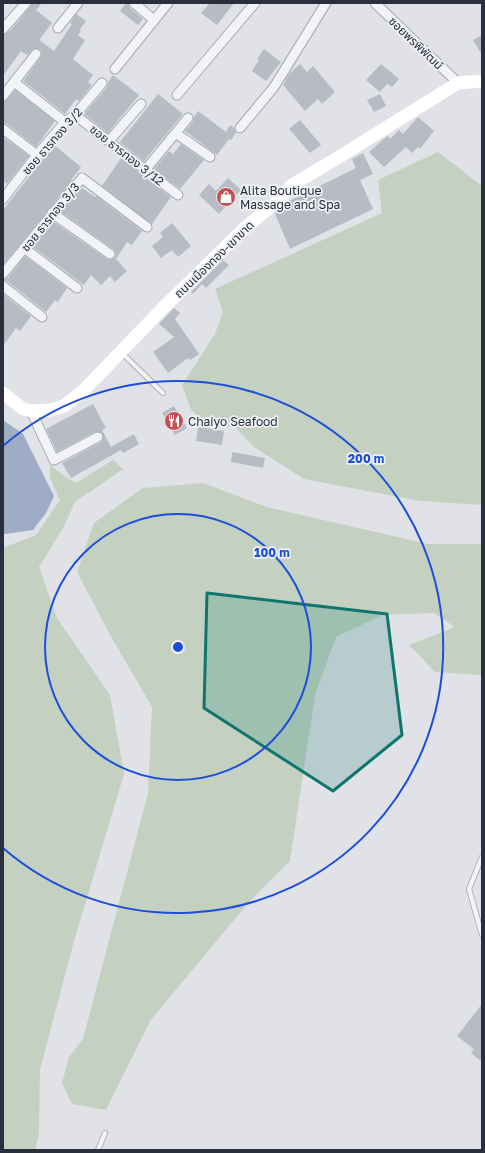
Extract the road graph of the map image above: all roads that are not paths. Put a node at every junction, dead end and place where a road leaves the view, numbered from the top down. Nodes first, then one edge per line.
1 (26, 3) edge
2 (78, 3) edge
3 (134, 3) edge
4 (168, 3) edge
5 (255, 3) edge
6 (326, 3) edge
7 (375, 3) edge
8 (154, 20) junction
9 (58, 28) dead end
10 (3, 29) edge
11 (36, 54) dead end
12 (115, 69) dead end
13 (482, 81) edge
14 (14, 82) junction
15 (102, 83) dead end
16 (458, 83) junction
17 (177, 95) dead end
18 (3, 96) edge
19 (141, 104) dead end
20 (75, 115) junction
21 (188, 118) dead end
22 (66, 122) junction
23 (240, 128) dead end
24 (3, 129) edge
25 (177, 134) junction
26 (109, 141) junction
27 (37, 155) junction
28 (210, 157) dead end
29 (146, 169) junction
30 (6, 189) edge
31 (178, 195) dead end
32 (3, 199) edge
33 (52, 214) junction
34 (147, 227) dead end
35 (24, 248) junction
36 (110, 254) dead end
37 (3, 274) edge
38 (3, 286) edge
39 (77, 288) dead end
40 (42, 317) dead end
41 (121, 352) junction
42 (3, 393) edge
43 (163, 393) dead end
44 (31, 411) junction
45 (98, 437) dead end
46 (482, 857) edge
47 (482, 935) edge
48 (105, 1133) dead end
49 (98, 1150) edge

1 - 10 street
2 - 9 street
3 - 8 street
4 - 8 street
5 - 17 street
6 - 23 street
7 - 16 street, ซอยพรพิพัฒน์
8 - 12 street
11 - 14 street
13 - 16 street, ถนนเมืองทอง-เขาขาด
14 - 18 street
14 - 22 street
15 - 20 street, ซอย ธารทอง 3/2
16 - 41 street, ถนนเมืองทอง-เขาขาด
19 - 26 street
20 - 22 street, ซอย ธารทอง 3/2
20 - 26 street, ซอย ธารทอง 3/12
21 - 25 street
22 - 27 street, ซอย ธารทอง 3/2
24 - 27 street
25 - 28 street
25 - 29 street
26 - 29 street, ซอย ธารทอง 3/12
27 - 30 street, ซอย ธารทอง 3/2
29 - 31 street, ซอย ธารทอง 3/12
30 - 32 street, ซอย ธารทอง 3/2
33 - 34 street, ซอย ธารทอง 3/3
33 - 35 street, ซอย ธารทอง 3/3
33 - 36 street
35 - 37 street, ซอย ธารทอง 3/3
35 - 39 street
38 - 40 street
41 - 43 lane
41 - 44 street, ถนนเมืองทอง-เขาขาด
42 - 44 street
44 - 45 street
46 - 47 lane
48 - 49 lane

